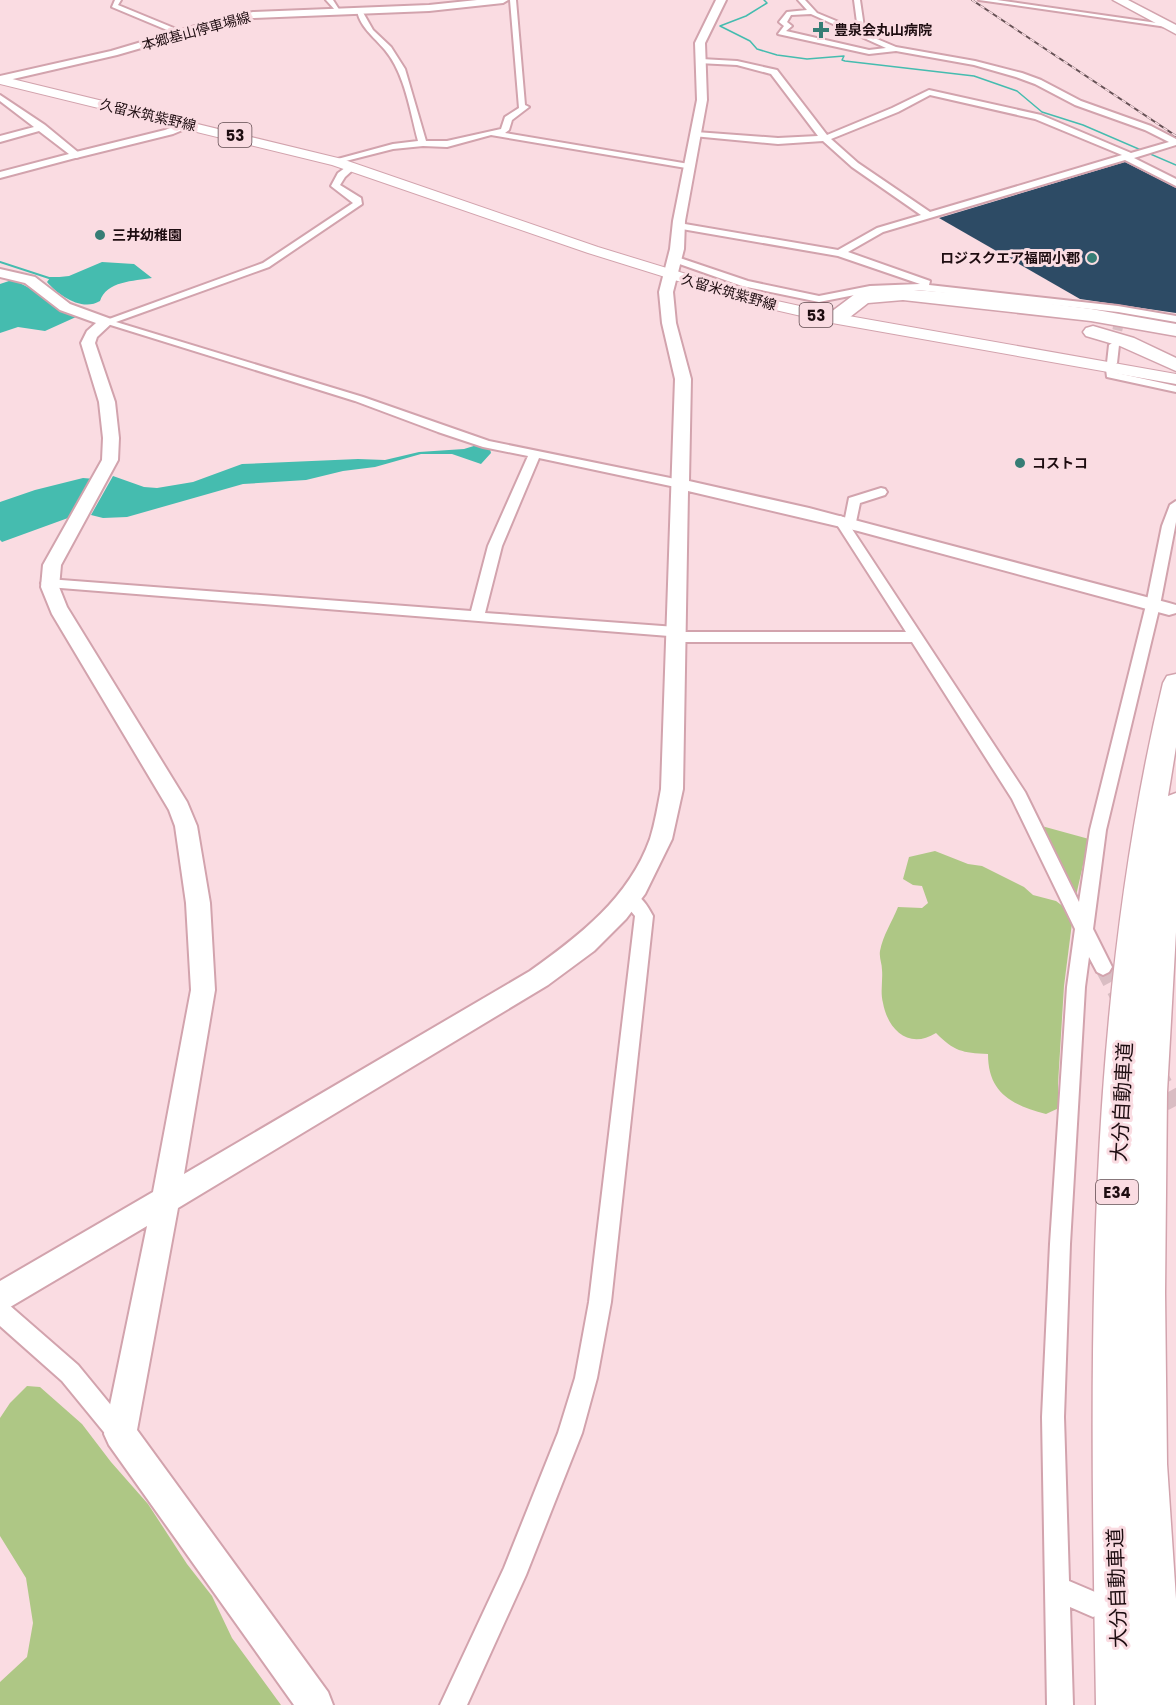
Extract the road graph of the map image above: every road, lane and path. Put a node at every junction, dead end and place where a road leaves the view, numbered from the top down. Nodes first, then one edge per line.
1 (118, 0) edge
2 (329, 0) edge
3 (503, 0) edge
4 (513, 0) edge
5 (722, 0) edge
6 (801, 0) edge
7 (857, 0) edge
8 (982, 0) edge
9 (1119, 0) edge
10 (338, 10) junction
11 (359, 10) junction
12 (812, 12) junction
13 (1171, 28) edge
14 (182, 33) junction
15 (862, 36) junction
16 (894, 50) junction
17 (701, 61) junction
18 (0, 79) edge
19 (0, 97) edge
20 (188, 124) junction
21 (42, 127) junction
22 (498, 134) junction
23 (696, 134) junction
24 (826, 138) junction
25 (0, 139) edge
26 (1176, 142) edge
27 (423, 143) junction
28 (76, 155) junction
29 (1128, 157) junction
30 (337, 162) junction
31 (352, 167) junction
32 (689, 167) junction
33 (0, 175) edge
34 (1176, 183) edge
35 (929, 216) junction
36 (679, 226) junction
37 (840, 253) junction
38 (672, 267) junction
39 (0, 273) edge
40 (931, 292) junction
41 (837, 315) junction
42 (1053, 316) junction
43 (1176, 319) edge
44 (106, 322) junction
45 (1176, 330) edge
46 (1176, 343) edge
47 (1114, 345) tunnel mouth
48 (1176, 365) edge
49 (1111, 366) junction
50 (1176, 374) edge
51 (1176, 379) edge
52 (1176, 389) edge
53 (535, 453) junction
54 (680, 484) junction
55 (881, 492) dead end
56 (1176, 505) edge
57 (845, 521) junction
58 (1172, 528) edge
59 (48, 583) junction
60 (1161, 607) junction
61 (477, 616) junction
62 (676, 634) junction
63 (916, 637) junction
64 (1176, 683) edge
65 (1176, 804) edge
66 (629, 898) junction
67 (1085, 933) junction
68 (1103, 967) tunnel mouth
69 (166, 1200) junction
70 (0, 1299) edge
71 (0, 1312) edge
72 (120, 1434) junction
73 (1056, 1588) junction
74 (1093, 1604) dead end
75 (315, 1705) edge
76 (453, 1705) edge
77 (1060, 1705) edge
78 (1120, 1705) edge
79 (1159, 1705) edge

1 - 14 street
2 - 10 street
3 - 11 street, 本郷基山停車場線
4 - 22 street
5 - 17 street
6 - 12 street
7 - 15 street
8 - 13 street
9 - 13 highway
10 - 11 street, 本郷基山停車場線
10 - 14 street, 本郷基山停車場線
11 - 27 street
12 - 15 street
12 - 16 street
14 - 18 street, 本郷基山停車場線
15 - 16 street
16 - 26 street
17 - 23 street
17 - 24 street
18 - 20 main road, 久留米筑紫野線 / 53
19 - 21 street
20 - 28 street
20 - 30 main road, 久留米筑紫野線 / 53
21 - 25 street
21 - 28 street
22 - 27 street
22 - 32 street
23 - 24 street
23 - 32 street
24 - 29 street
24 - 35 street
26 - 29 street
27 - 30 street
28 - 33 street
29 - 34 street
29 - 35 street
30 - 31 main road, 久留米筑紫野線 / 53
31 - 38 main road, 久留米筑紫野線 / 53
31 - 44 street
32 - 36 street
35 - 37 street
36 - 37 street
36 - 38 street
37 - 40 street
38 - 40 street
38 - 41 main road, 久留米筑紫野線 / 53
38 - 54 street
39 - 44 street
40 - 41 highway
40 - 42 highway
40 - 43 street
41 - 49 main road, 久留米筑紫野線 / 53
42 - 45 highway
42 - 46 highway
42 - 48 highway
44 - 53 street
44 - 59 street
47 - 49 street
49 - 50 main road, 久留米筑紫野線 / 53
49 - 51 main road, 久留米筑紫野線 / 53
49 - 52 street
53 - 54 street
53 - 61 street
54 - 57 street
54 - 62 street
55 - 57 street
56 - 58 street
57 - 60 street
57 - 63 street
58 - 60 street
59 - 61 street
59 - 69 street
60 - 67 street
61 - 62 street
62 - 63 street
62 - 66 street
63 - 67 street
64 - 78 highway, 大分自動車道 / E34
65 - 79 highway, 大分自動車道 / E34
66 - 69 street
66 - 76 street
67 - 68 street
67 - 73 street
69 - 70 street
69 - 72 street
71 - 72 street
72 - 75 street
73 - 74 street
73 - 77 street

